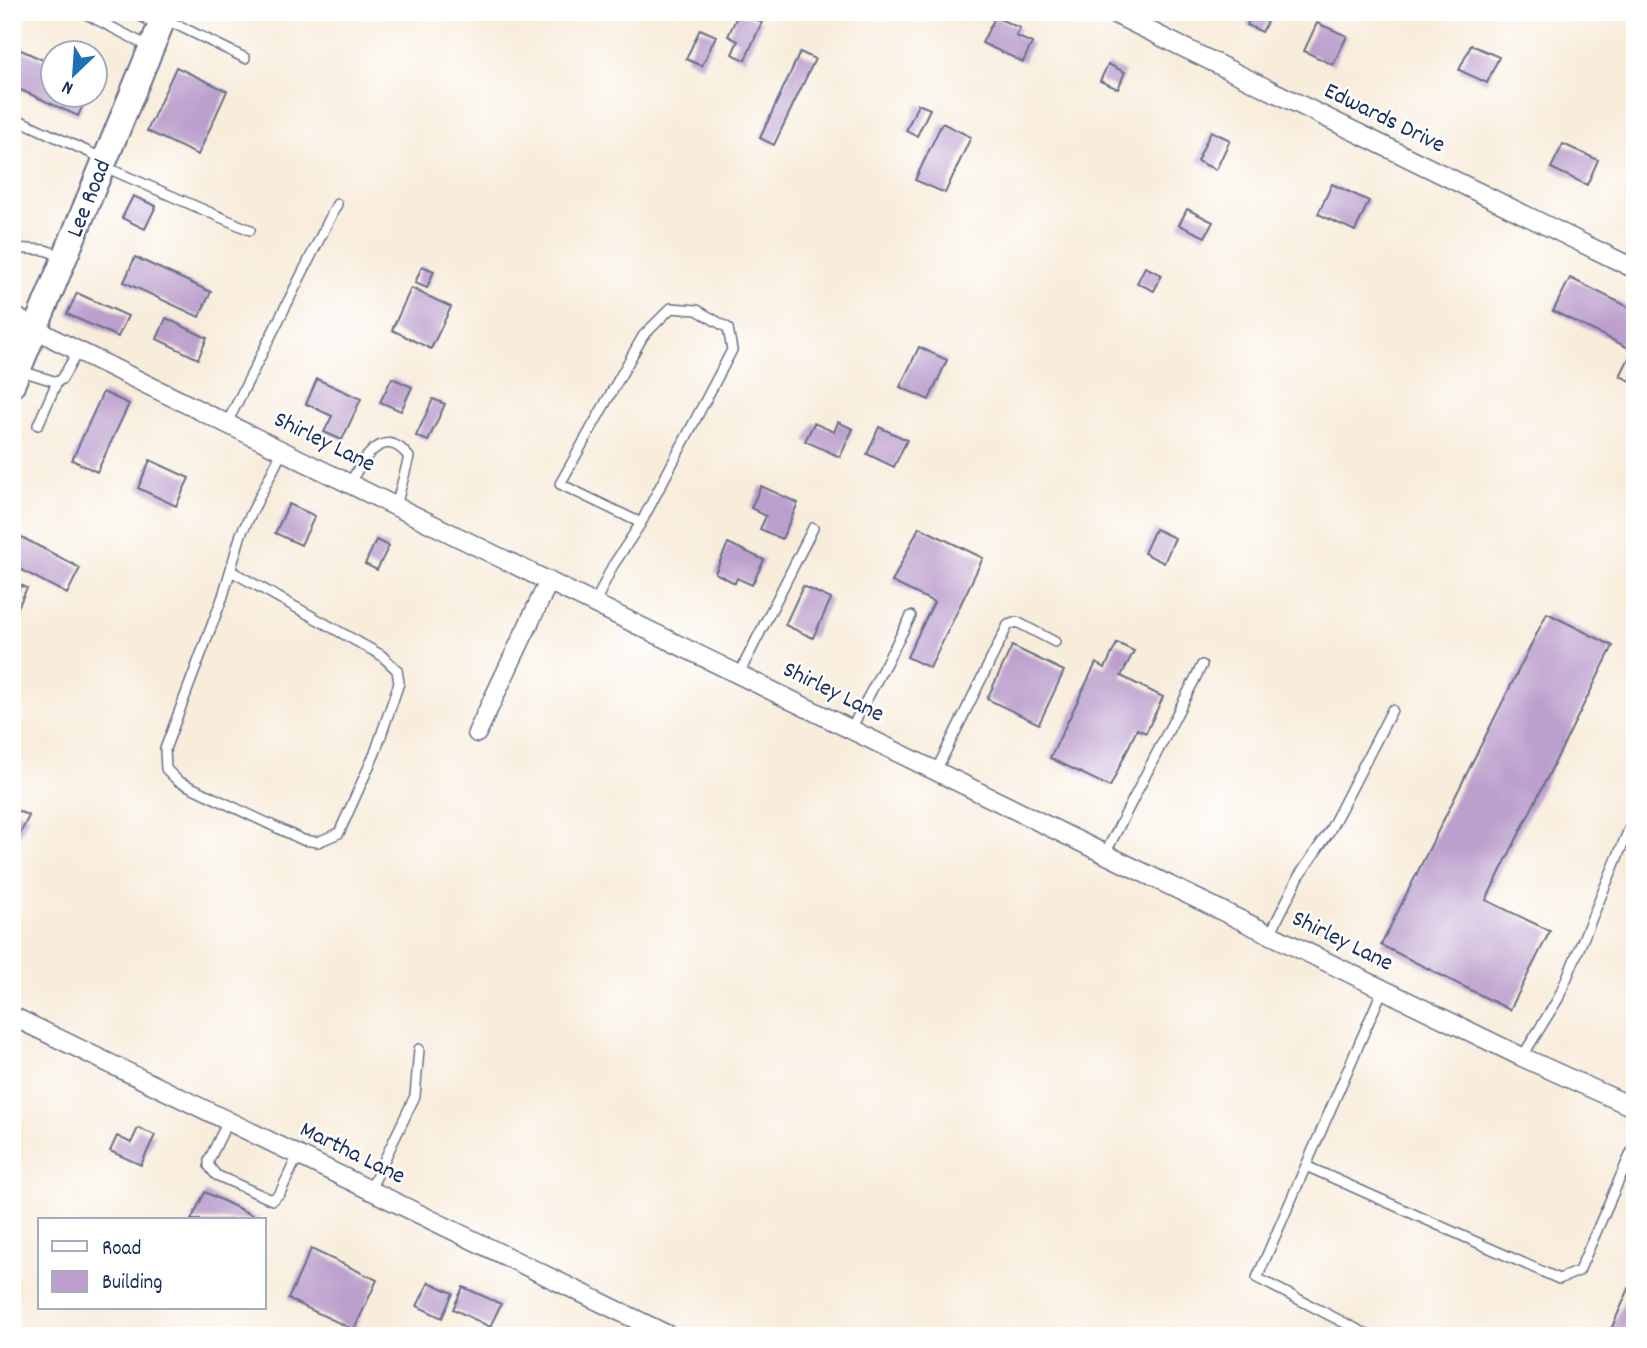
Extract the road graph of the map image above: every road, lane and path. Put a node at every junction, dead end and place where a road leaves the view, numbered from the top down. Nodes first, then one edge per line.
1 (82, 12) edge
2 (132, 12) edge
3 (1111, 12) edge
4 (101, 17) edge
5 (161, 26) edge
6 (245, 58) dead end
7 (12, 117) edge
8 (105, 163) junction
9 (337, 204) dead end
10 (250, 230) dead end
11 (12, 248) edge
12 (66, 258) junction
13 (1635, 269) edge
14 (12, 315) edge
15 (36, 329) junction
16 (78, 351) junction
17 (15, 377) edge
18 (57, 382) junction
19 (227, 423) junction
20 (38, 425) dead end
21 (283, 450) junction
22 (350, 483) junction
23 (396, 506) junction
24 (641, 523) junction
25 (813, 528) dead end
26 (230, 571) junction
27 (549, 581) junction
28 (595, 603) junction
29 (911, 615) dead end
30 (1055, 642) dead end
31 (1202, 664) dead end
32 (739, 674) junction
33 (1392, 710) dead end
34 (851, 729) junction
35 (477, 733) dead end
36 (936, 771) junction
37 (1635, 816) edge
38 (1105, 854) junction
39 (1270, 934) junction
40 (1383, 989) junction
41 (12, 1016) edge
42 (419, 1049) dead end
43 (1522, 1057) junction
44 (1635, 1108) edge
45 (228, 1121) junction
46 (1635, 1144) edge
47 (298, 1155) junction
48 (1306, 1166) junction
49 (1623, 1171) junction
50 (1635, 1176) edge
51 (370, 1190) junction
52 (670, 1336) edge
53 (1370, 1336) edge

1 - 4 lane
2 - 5 lane
3 - 13 street, Edwards Drive
4 - 5 lane
5 - 6 lane
5 - 8 main road, Lee Road
7 - 8 lane
8 - 10 lane
8 - 12 main road, Lee Road
9 - 19 lane
11 - 12 lane
12 - 15 main road, Lee Road
14 - 15 street, Shirley Lane
15 - 16 street, Shirley Lane
15 - 17 main road, Lee Road
16 - 18 lane
16 - 19 street, Shirley Lane
17 - 18 lane
18 - 20 lane
19 - 21 street, Shirley Lane
21 - 22 street, Shirley Lane
21 - 26 lane
22 - 23 street, Shirley Lane
22 - 23 lane
23 - 27 street, Shirley Lane
24 - 24 lane
24 - 28 lane
25 - 32 lane
26 - 26 lane
27 - 28 street, Shirley Lane
27 - 35 street
28 - 32 street, Shirley Lane
29 - 34 lane
30 - 36 lane
31 - 38 lane
32 - 34 street, Shirley Lane
33 - 39 lane
34 - 36 street, Shirley Lane
36 - 38 street, Shirley Lane
37 - 43 lane
38 - 39 street, Shirley Lane
39 - 40 street, Shirley Lane
40 - 43 street, Shirley Lane
40 - 48 lane
41 - 45 street, Martha Lane
42 - 51 lane
43 - 44 street, Shirley Lane
45 - 47 street, Martha Lane
45 - 47 lane
46 - 49 lane
47 - 51 street, Martha Lane
48 - 49 lane
48 - 53 lane
49 - 50 lane
51 - 52 street, Martha Lane

